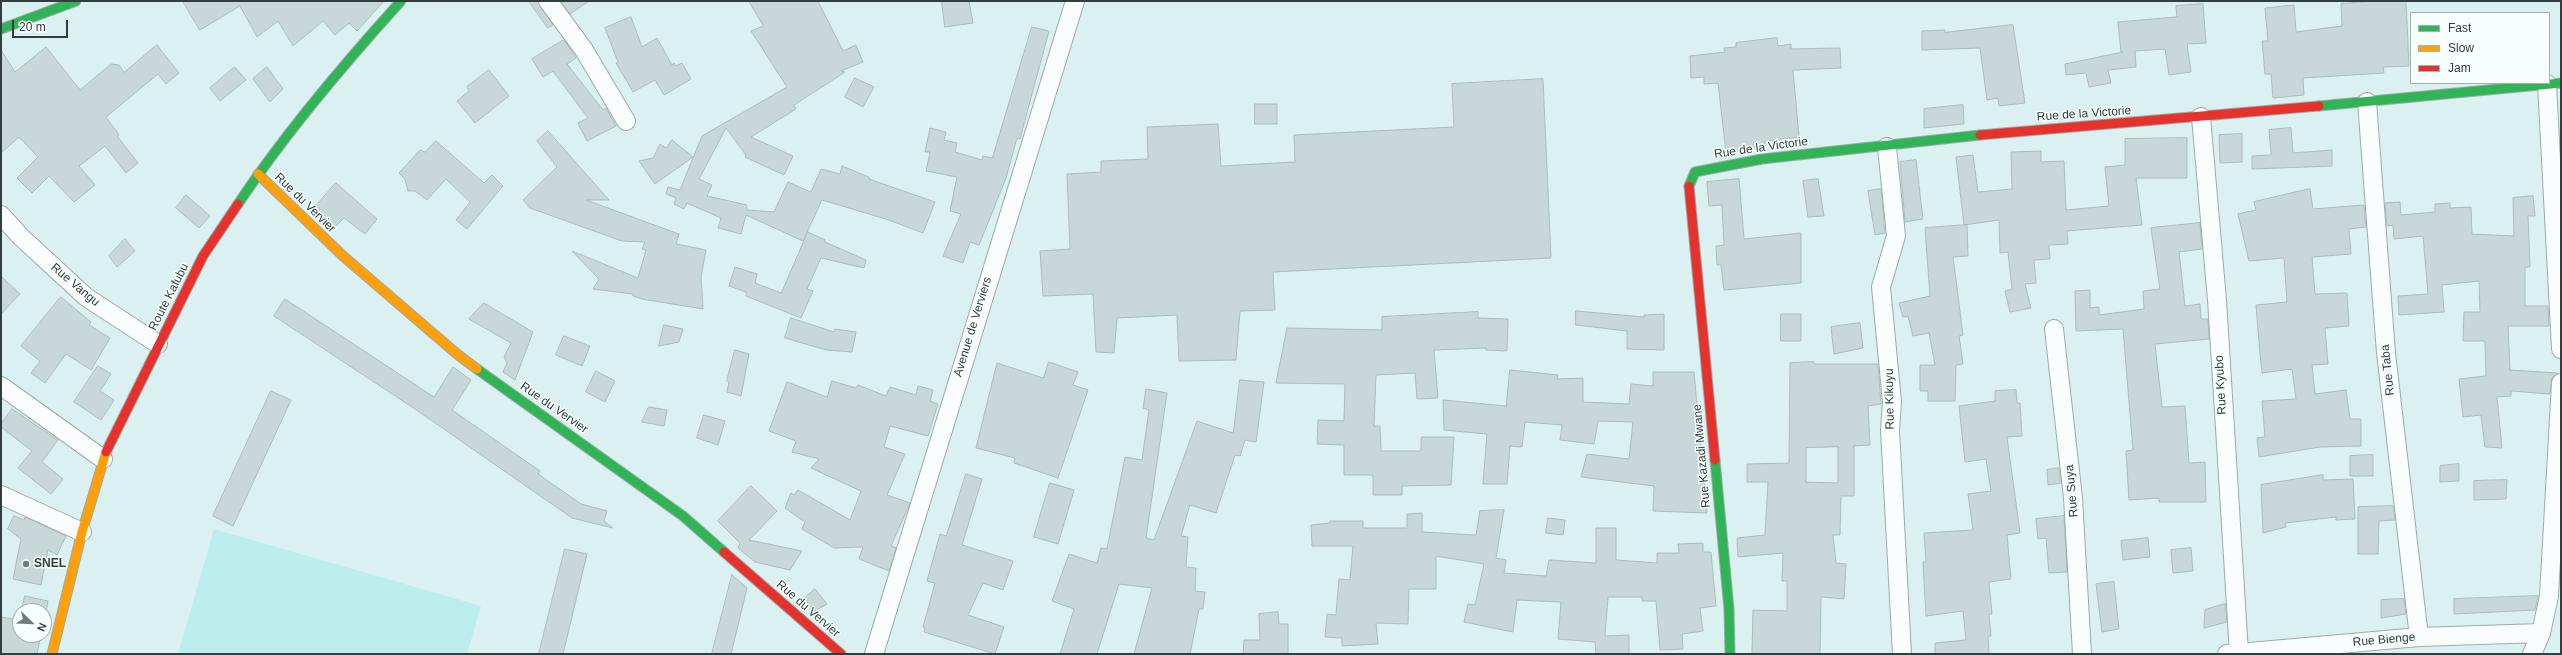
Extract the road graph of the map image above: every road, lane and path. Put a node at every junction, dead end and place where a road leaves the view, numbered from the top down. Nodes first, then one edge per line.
1 (76, 1) edge
2 (401, 1) edge
3 (548, 1) edge
4 (1075, 1) edge
5 (1, 29) edge
6 (2554, 83) edge
7 (2544, 84) edge
8 (2367, 102) junction
9 (2201, 117) junction
10 (626, 121) dead end
11 (1887, 147) junction
12 (258, 174) junction
13 (1, 215) edge
14 (1696, 256) joint
15 (2054, 329) dead end
16 (158, 344) junction
17 (2561, 349) edge
18 (2561, 383) edge
19 (1, 386) edge
20 (103, 459) junction
21 (1, 495) edge
22 (82, 532) junction
23 (2541, 633) junction
24 (2419, 637) junction
25 (2233, 653) edge
26 (52, 654) edge
27 (841, 654) edge
28 (874, 654) edge
29 (1730, 654) edge
30 (1902, 654) edge
31 (2082, 654) edge
32 (2532, 654) edge

1 - 5 street
2 - 12 street, Route Kafubu
3 - 10 street
4 - 28 street, Avenue de Verviers
6 - 17 street
7 - 8 street, Rue de la Victorie
8 - 9 street, Rue de la Victorie
8 - 24 street, Rue Taba
9 - 11 street, Rue de la Victorie
9 - 25 street, Rue Kyubo
11 - 14 street, Rue de la Victorie
11 - 30 street, Rue Kikuyu
12 - 16 street, Route Kafubu
12 - 27 street, Rue du Vervier
13 - 16 street, Rue Vangu
14 - 29 street, Rue Kazadi Mwane
15 - 31 street, Rue Suya
16 - 20 street, Route Kafubu
18 - 23 street
19 - 20 street
20 - 22 street, Route Kafubu
21 - 22 street
22 - 26 street, Route Kafubu
23 - 24 street, Rue Bienge
23 - 32 street
24 - 25 street, Rue Bienge

